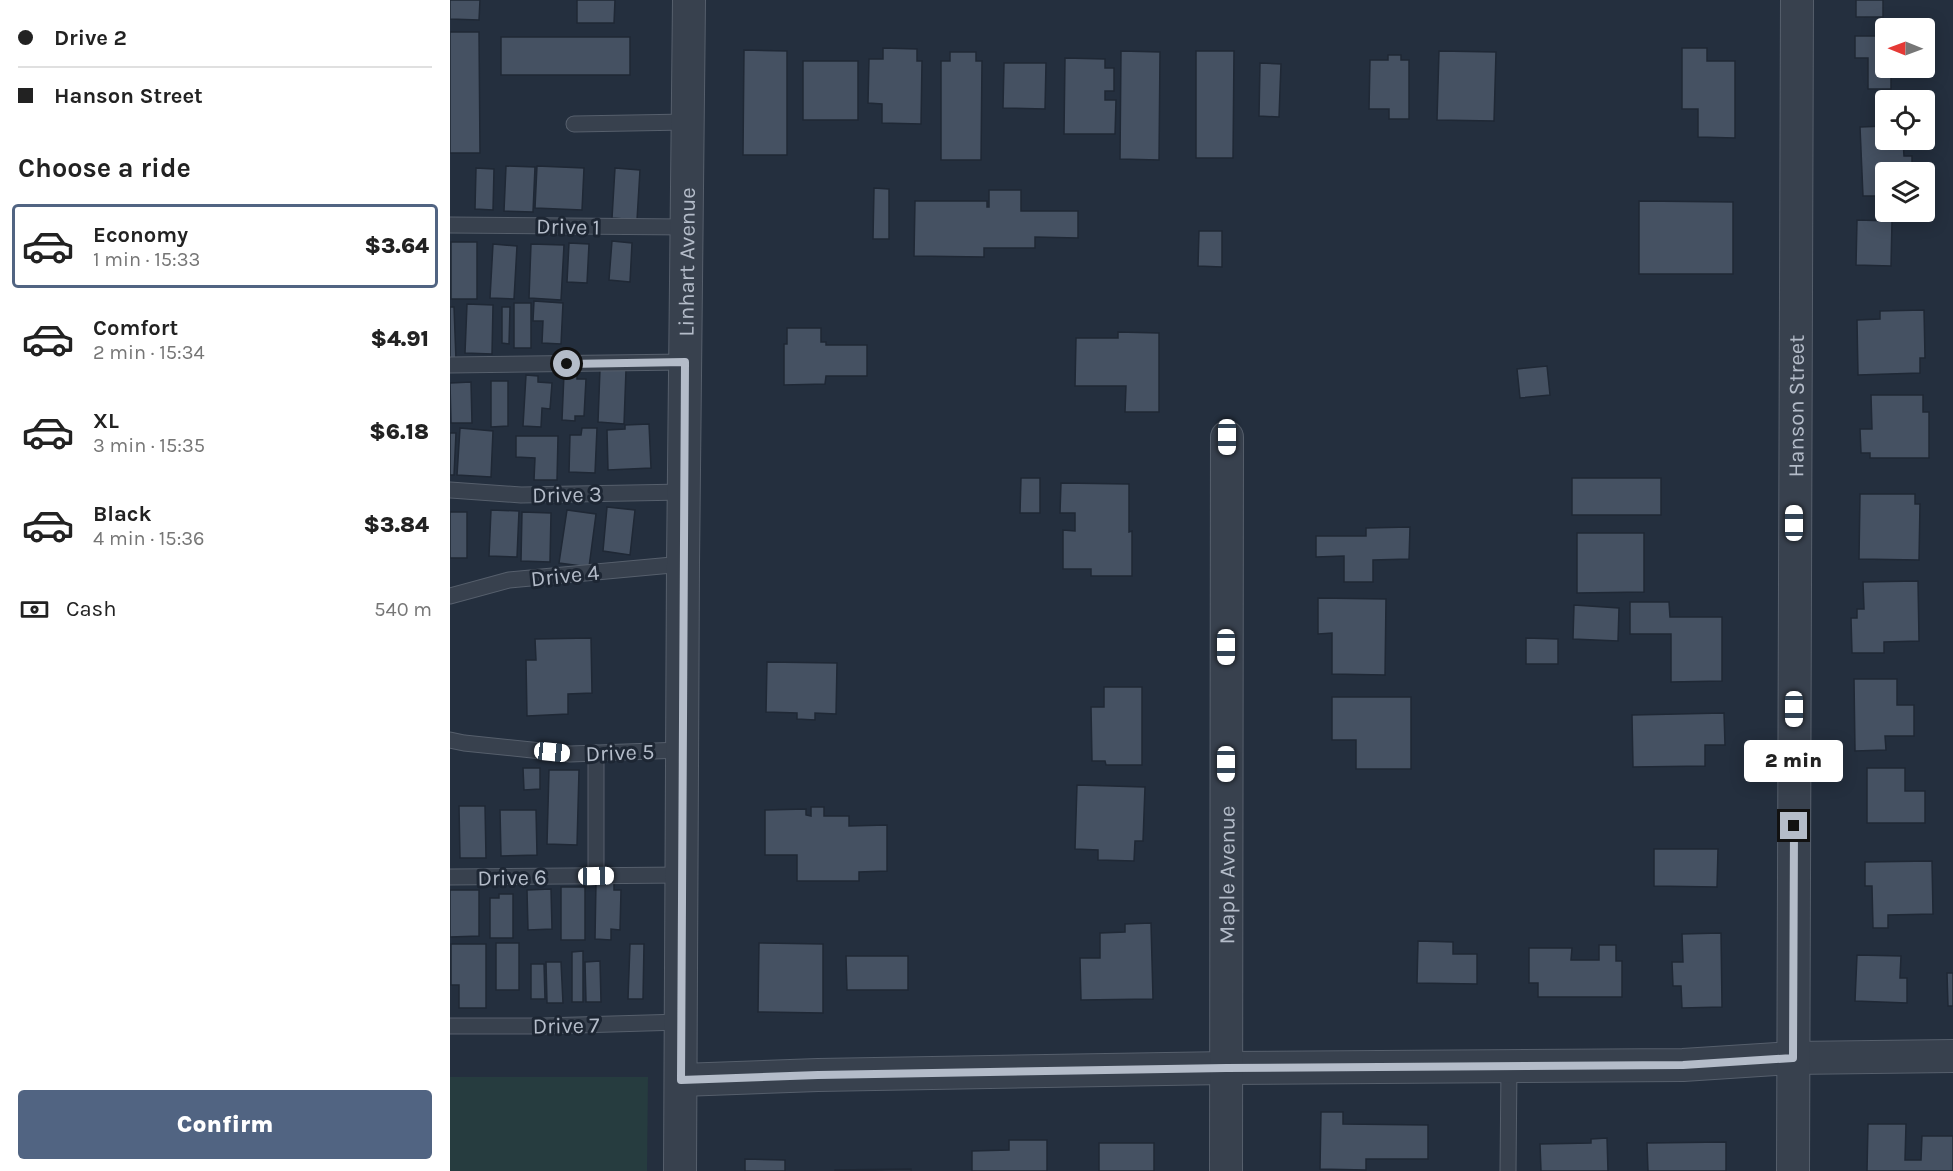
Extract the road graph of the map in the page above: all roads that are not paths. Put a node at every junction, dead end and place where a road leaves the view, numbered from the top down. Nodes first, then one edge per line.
1 (689, 0) edge
2 (1797, 0) edge
3 (687, 122) junction
4 (574, 124) dead end
5 (450, 225) edge
6 (686, 227) junction
7 (685, 362) junction
8 (450, 365) edge
9 (1227, 437) dead end
10 (450, 490) edge
11 (684, 492) junction
12 (683, 564) junction
13 (450, 596) edge
14 (450, 740) edge
15 (682, 750) junction
16 (596, 753) junction
17 (682, 875) junction
18 (596, 876) junction
19 (450, 877) edge
20 (681, 1022) junction
21 (450, 1026) edge
22 (1953, 1056) edge
23 (1793, 1058) junction
24 (1509, 1066) junction
25 (1226, 1068) junction
26 (681, 1080) junction
27 (680, 1171) edge
28 (1226, 1171) edge
29 (1508, 1171) edge
30 (1793, 1171) edge

1 - 3 street, Linhart Avenue
2 - 23 street, Hanson Street
3 - 4 lane
3 - 6 street, Linhart Avenue
5 - 6 lane, Drive 1
6 - 7 street, Linhart Avenue
7 - 8 lane
7 - 11 street, Linhart Avenue
9 - 25 street, Maple Avenue
10 - 11 lane, Drive 3
11 - 12 street, Linhart Avenue
12 - 13 lane, Drive 4
12 - 15 street, Linhart Avenue
14 - 16 lane, Drive 5
15 - 16 lane, Drive 5
15 - 17 street, Linhart Avenue
16 - 18 lane
17 - 18 lane, Drive 6
17 - 20 street, Linhart Avenue
18 - 19 lane, Drive 6
20 - 21 lane, Drive 7
20 - 26 street, Linhart Avenue
22 - 23 street
23 - 24 street
23 - 30 street, Hanson Street
24 - 25 street
24 - 29 lane
25 - 26 street
25 - 28 street, Maple Avenue
26 - 27 street, Linhart Avenue

